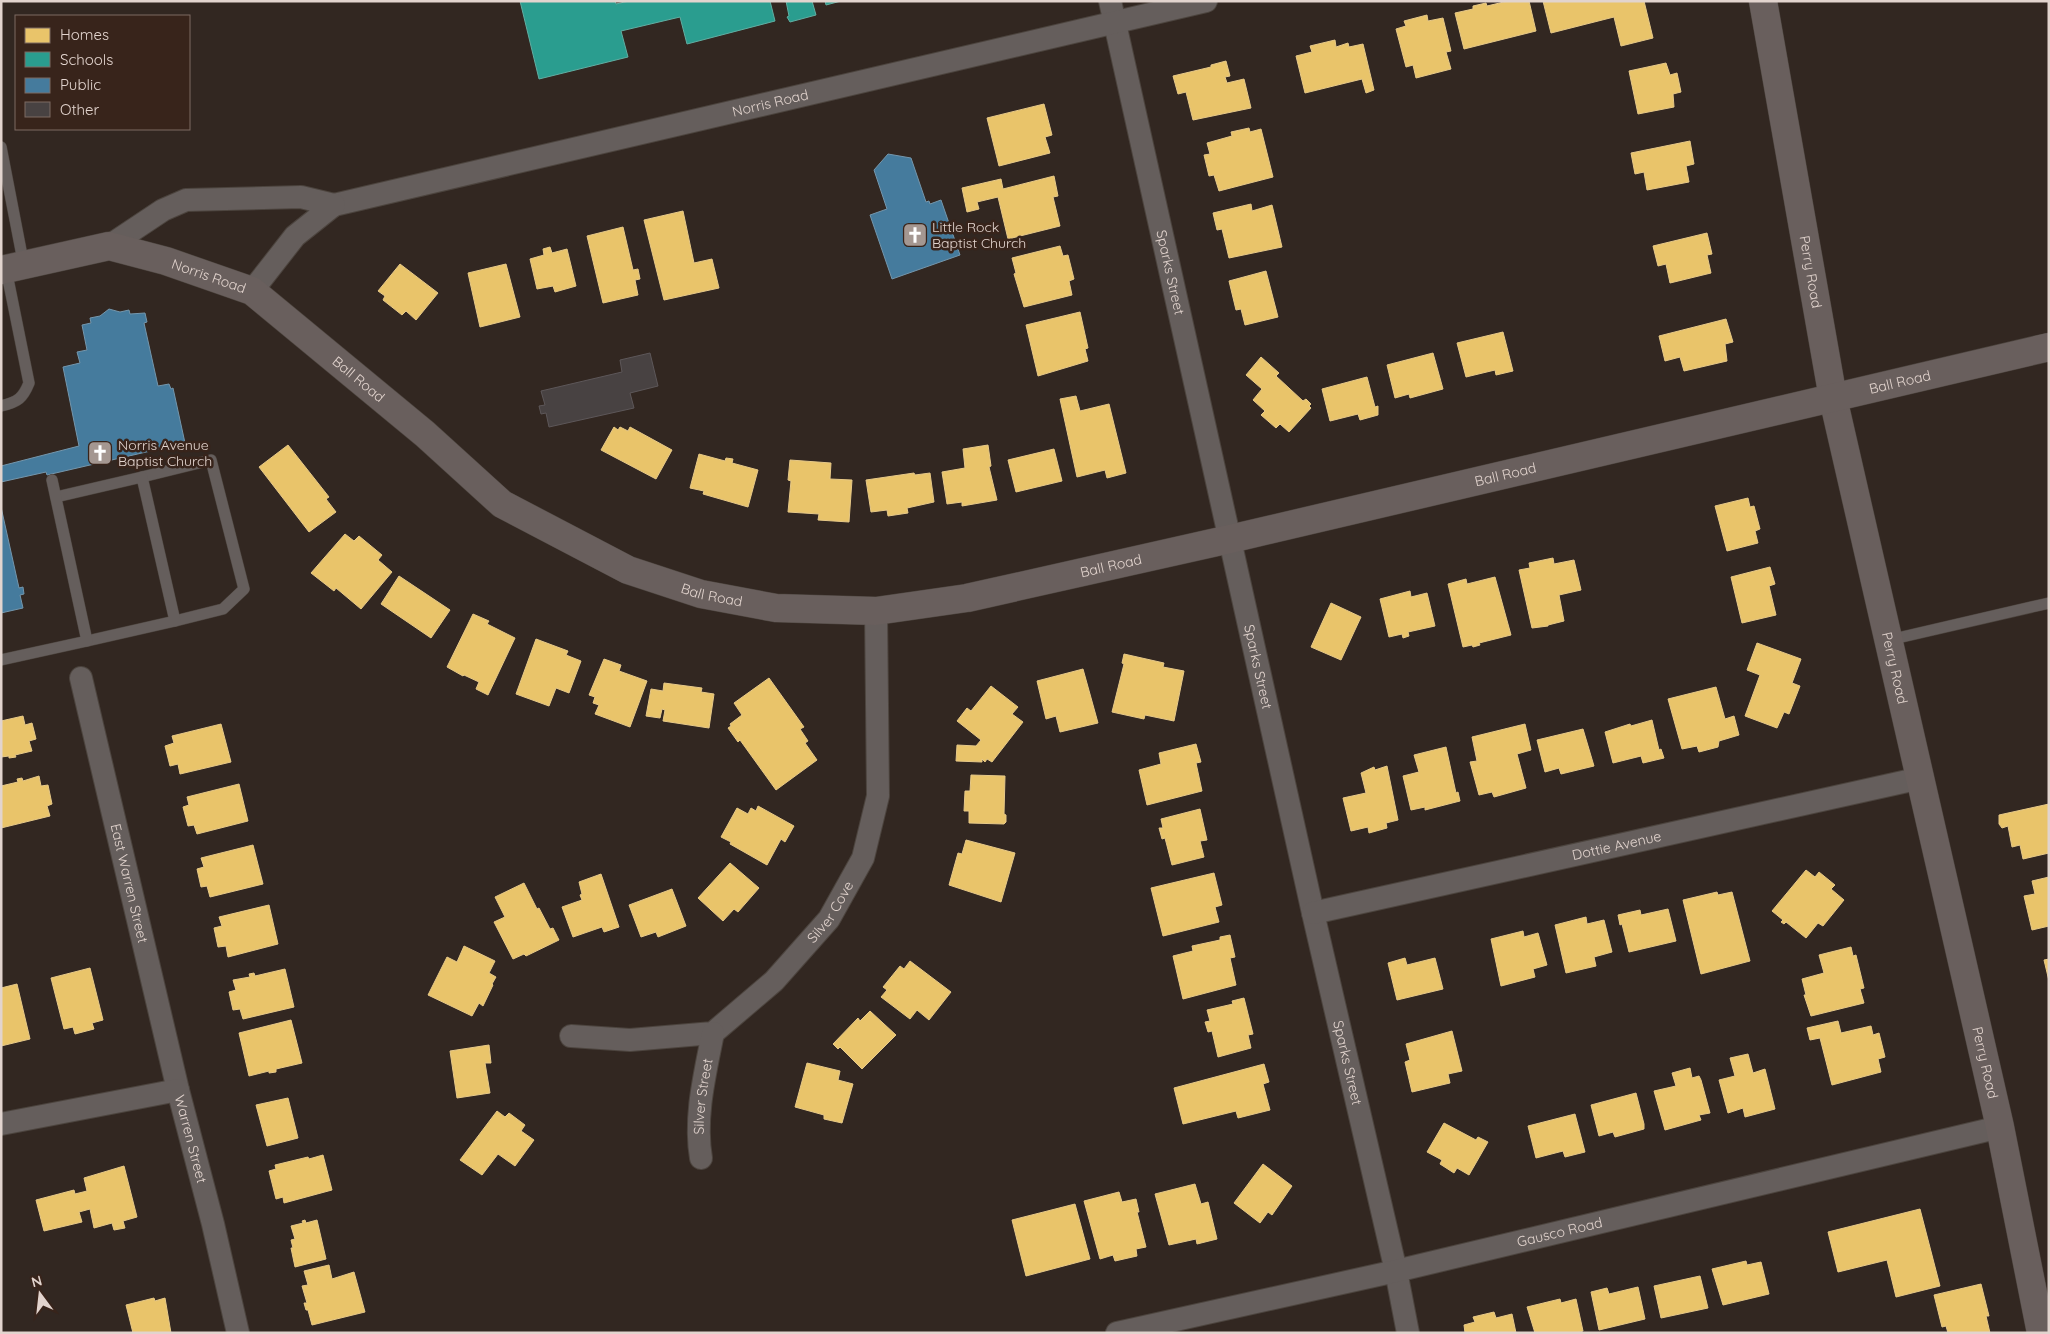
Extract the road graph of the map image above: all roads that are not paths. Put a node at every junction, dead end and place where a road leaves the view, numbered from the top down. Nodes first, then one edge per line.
1 (1206, 1) edge
2 (1763, 1) edge
3 (1113, 11) edge
4 (1, 147) edge
5 (334, 205) junction
6 (109, 246) junction
7 (10, 268) edge
8 (252, 291) junction
9 (2049, 347) edge
10 (1834, 398) junction
11 (1, 406) edge
12 (142, 478) junction
13 (52, 480) dead end
14 (56, 497) junction
15 (1230, 539) junction
16 (2049, 603) edge
17 (876, 611) junction
18 (175, 621) junction
19 (1889, 640) junction
20 (87, 641) junction
21 (1, 660) edge
22 (81, 678) dead end
23 (1921, 778) junction
24 (1313, 913) junction
25 (713, 1033) junction
26 (571, 1036) dead end
27 (178, 1090) junction
28 (1, 1124) edge
29 (2000, 1127) junction
30 (701, 1158) dead end
31 (1396, 1271) junction
32 (238, 1333) edge
33 (1117, 1333) edge
34 (1408, 1333) edge
35 (2041, 1333) edge

1 - 3 street, Norris Road
2 - 10 main road, Perry Road
3 - 5 street, Norris Road
3 - 15 street, Sparks Street
4 - 7 lane
5 - 6 street, Norris Road
5 - 8 street, Norris Road
6 - 7 main road, Norris Road
6 - 8 main road, Norris Road
7 - 11 lane
8 - 17 main road, Ball Road
9 - 10 main road, Ball Road
10 - 15 main road, Ball Road
10 - 19 main road, Perry Road
12 - 14 lane
12 - 18 lane
12 - 18 lane
13 - 14 lane
14 - 20 lane
15 - 17 main road, Ball Road
15 - 24 street, Sparks Street
16 - 19 lane
17 - 25 street, Silver Cove
18 - 20 lane
19 - 23 main road, Perry Road
20 - 21 lane
22 - 27 street, East Warren Street
23 - 24 street, Dottie Avenue
23 - 29 main road, Perry Road
24 - 31 street, Sparks Street
25 - 26 street
25 - 30 street, Silver Street
27 - 28 street, Warren Street
27 - 32 street, Warren Street
29 - 31 street, Gausco Road
29 - 35 main road, Perry Road
31 - 33 street, Gausco Road
31 - 34 street, Sparks Street

